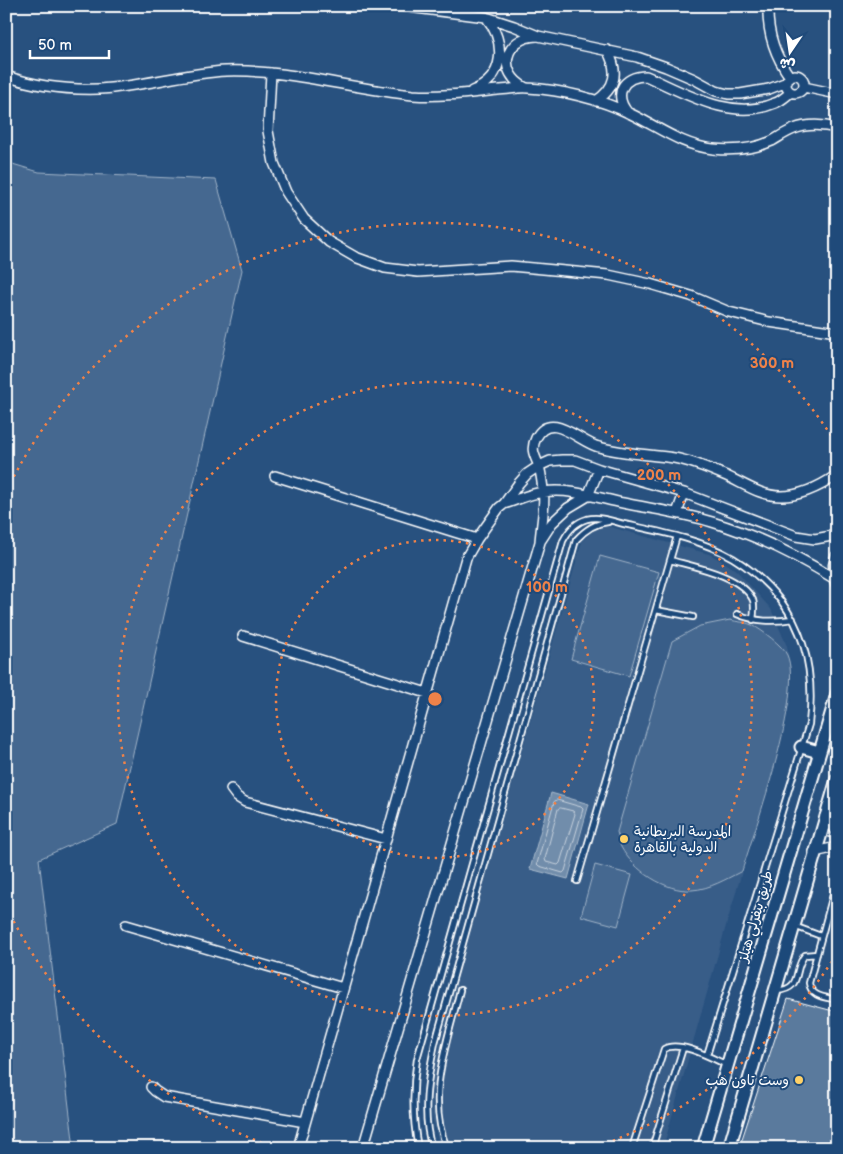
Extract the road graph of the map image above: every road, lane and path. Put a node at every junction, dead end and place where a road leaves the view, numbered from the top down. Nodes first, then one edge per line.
1 (400, 6) edge
2 (768, 6) edge
3 (486, 17) junction
4 (538, 36) junction
5 (607, 50) junction
6 (504, 56) junction
7 (271, 73) junction
8 (6, 76) edge
9 (788, 80) junction
10 (613, 83) junction
11 (622, 87) junction
12 (804, 87) junction
13 (526, 88) junction
14 (791, 92) junction
15 (466, 94) junction
16 (837, 94) edge
17 (596, 101) junction
18 (629, 113) junction
19 (837, 128) edge
20 (837, 332) edge
21 (539, 466) junction
22 (599, 469) junction
23 (837, 475) edge
24 (275, 476) dead end
25 (544, 492) junction
26 (684, 493) junction
27 (588, 496) junction
28 (504, 504) junction
29 (677, 514) junction
30 (580, 522) junction
31 (612, 522) junction
32 (588, 529) junction
33 (566, 534) junction
34 (837, 535) edge
35 (677, 536) junction
36 (477, 539) junction
37 (576, 540) junction
38 (540, 542) junction
39 (837, 557) edge
40 (670, 560) junction
41 (836, 581) edge
42 (656, 610) junction
43 (737, 614) dead end
44 (693, 617) dead end
45 (793, 619) junction
46 (753, 620) junction
47 (243, 636) dead end
48 (427, 693) junction
49 (837, 694) edge
50 (801, 747) junction
51 (820, 752) junction
52 (837, 779) edge
53 (231, 789) dead end
54 (834, 797) edge
55 (825, 816) junction
56 (837, 832) edge
57 (386, 839) junction
58 (837, 847) edge
59 (814, 852) junction
60 (577, 881) dead end
61 (837, 888) edge
62 (126, 926) dead end
63 (794, 926) junction
64 (822, 936) junction
65 (817, 954) junction
66 (343, 988) junction
67 (460, 990) dead end
68 (774, 991) junction
69 (837, 1000) edge
70 (683, 1048) junction
71 (707, 1055) junction
72 (727, 1065) junction
73 (151, 1086) dead end
74 (305, 1122) junction
75 (298, 1148) edge
76 (362, 1148) edge
77 (418, 1148) edge
78 (432, 1148) edge
79 (447, 1148) edge
80 (632, 1148) edge
81 (652, 1148) edge
82 (703, 1148) edge
83 (729, 1148) edge

1 - 3 street
2 - 9 street
3 - 4 street
3 - 6 street
4 - 5 street
4 - 6 street
5 - 9 street
5 - 10 street
6 - 13 street
6 - 15 street
7 - 8 street
7 - 15 street
7 - 20 street
9 - 12 street
9 - 14 street
10 - 11 street
10 - 17 street
11 - 14 street
11 - 18 street
12 - 14 street
12 - 16 street
13 - 15 street
13 - 17 street
17 - 18 street
18 - 19 street
21 - 22 street
21 - 23 street
21 - 25 street
21 - 28 street
22 - 26 street
22 - 27 street
24 - 36 street
25 - 27 street
25 - 28 street
25 - 38 street
26 - 29 street
26 - 34 street
27 - 29 street
27 - 38 street
28 - 36 street
29 - 41 street
30 - 31 lane
30 - 32 lane
30 - 33 lane
31 - 32 lane
31 - 35 lane
32 - 37 lane
33 - 37 lane
33 - 77 lane
35 - 40 lane
35 - 45 lane
36 - 48 street
37 - 78 lane
38 - 76 street
39 - 41 street
40 - 42 lane
40 - 46 lane
42 - 44 lane
42 - 60 lane
43 - 46 lane
45 - 46 lane
45 - 50 lane
47 - 48 street
48 - 57 street
49 - 51 street, طريق بيفرلي هيلز
50 - 51 street
50 - 71 lane
51 - 72 street, طريق بيفرلي هيلز
52 - 54 street
53 - 57 street
54 - 55 street
55 - 56 street
55 - 59 street
57 - 66 street
58 - 59 street
59 - 63 street
61 - 64 lane
62 - 66 street
63 - 64 lane
63 - 68 street
64 - 65 lane
65 - 68 lane
65 - 69 lane
66 - 74 street
67 - 79 lane
68 - 83 street
70 - 71 lane
70 - 80 lane
70 - 81 lane
71 - 72 lane
72 - 82 street, طريق بيفرلي هيلز
73 - 74 street
74 - 75 street

